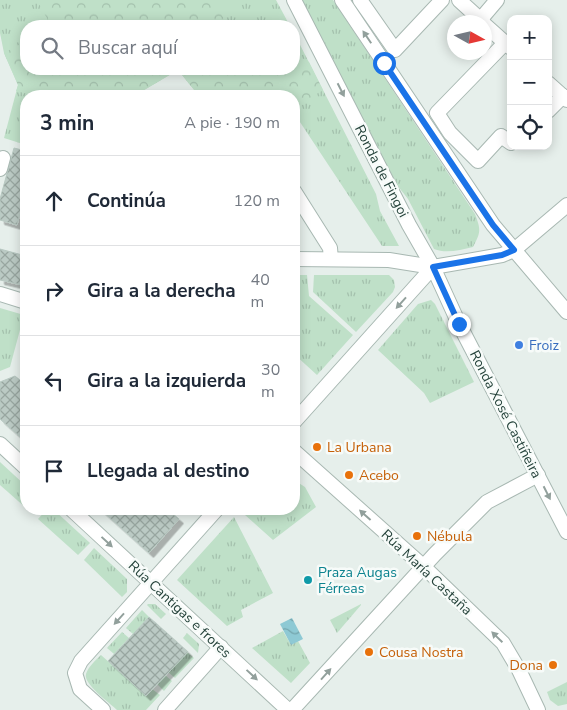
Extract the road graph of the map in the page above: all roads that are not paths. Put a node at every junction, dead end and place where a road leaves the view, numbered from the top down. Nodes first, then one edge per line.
1 (294, 0) edge
2 (342, 0) edge
3 (360, 0) edge
4 (442, 0) edge
5 (459, 0) edge
6 (497, 0) edge
7 (475, 15) edge
8 (487, 15) edge
9 (492, 31) edge
10 (507, 45) edge
11 (507, 47) edge
12 (552, 87) edge
13 (565, 98) edge
14 (552, 108) edge
15 (507, 140) edge
16 (300, 200) edge
17 (567, 205) edge
18 (514, 250) junction
19 (300, 259) edge
20 (331, 259) junction
21 (433, 267) junction
22 (0, 294) edge
23 (20, 300) edge
24 (567, 312) edge
25 (300, 415) edge
26 (0, 444) edge
27 (300, 455) edge
28 (20, 462) edge
29 (538, 475) junction
30 (78, 515) edge
31 (212, 515) edge
32 (567, 532) edge
33 (424, 567) junction
34 (152, 583) junction
35 (221, 647) junction
36 (103, 710) edge
37 (165, 710) edge
38 (288, 710) edge
39 (292, 710) edge
40 (538, 710) edge

1 -> 21 street, Ronda de Fingoi
18 -> 2 street
3 - 4 street
5 - 7 street
6 - 8 street
9 - 10 street
11 - 15 street
12 - 13 street
13 - 14 street
16 - 20 street
17 - 18 street
18 - 21 street
18 - 24 street
19 - 20 street
20 - 21 street
21 -> 25 street
21 - 29 street, Ronda Xosé Castiñeira
22 - 23 street
26 - 28 street
33 -> 27 street, Rúa María Castaña
29 -> 32 street, Ronda Xosé Castiñeira
29 - 33 street
30 -> 34 street, Rúa Cantigas e frores
31 - 34 street
39 -> 33 street
40 -> 33 street, Rúa María Castaña
34 - 35 street, Rúa Cantigas e frores
34 -> 36 street
35 - 37 street
35 -> 38 street, Rúa Cantigas e frores

